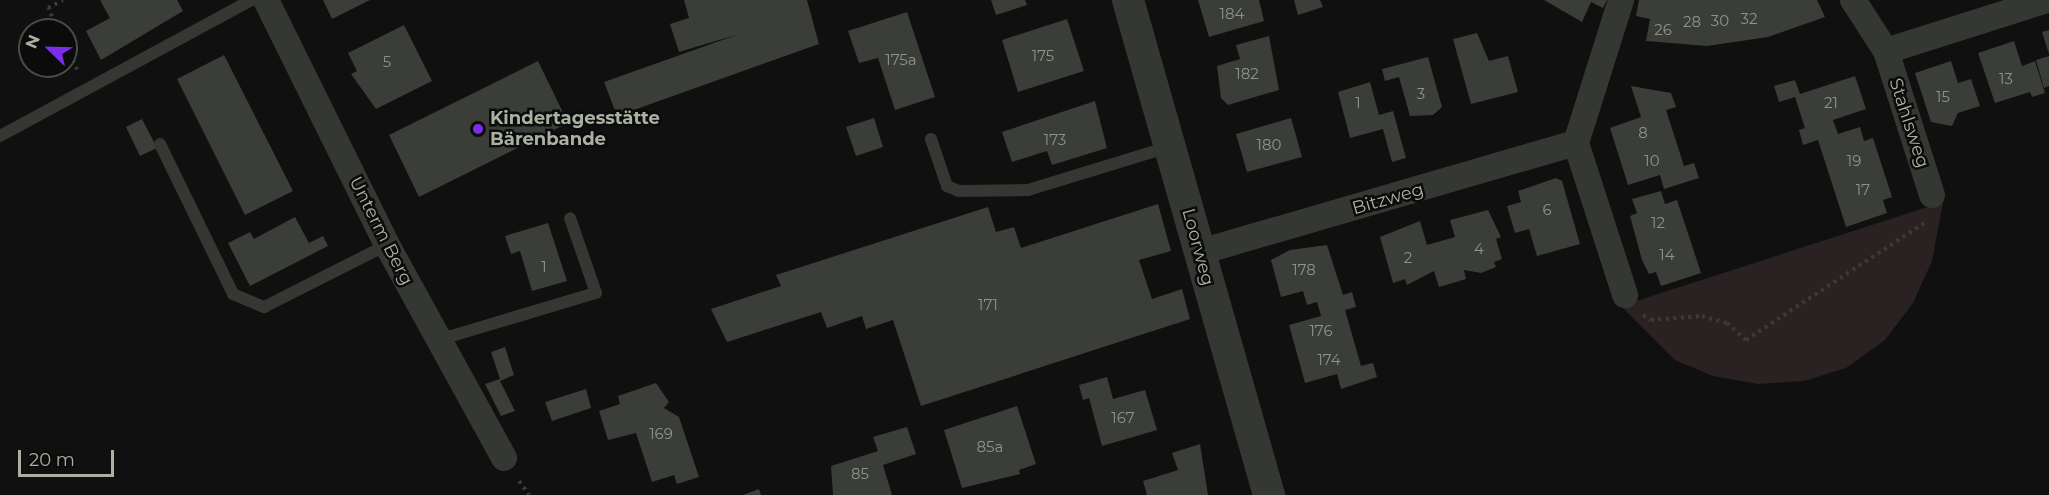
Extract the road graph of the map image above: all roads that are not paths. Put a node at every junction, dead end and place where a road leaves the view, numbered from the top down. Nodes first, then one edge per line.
1 (252, 0) edge
2 (266, 0) edge
3 (1128, 0) edge
4 (1621, 0) edge
5 (1853, 0) edge
6 (2047, 0) edge
7 (1886, 51) junction
8 (0, 136) edge
9 (931, 139) dead end
10 (1576, 143) junction
11 (160, 144) dead end
12 (1170, 147) junction
13 (1932, 195) road end
14 (570, 218) dead end
15 (387, 245) junction
16 (1200, 252) junction
17 (1625, 295) road end
18 (438, 340) junction
19 (504, 458) dead end
20 (1269, 495) edge

1 - 8 lane
2 - 15 street, Unterm Berg
3 - 12 street, Loorweg
4 - 10 street
5 - 7 street, Stahlsweg
6 - 7 street
7 - 13 street, Stahlsweg
9 - 12 lane
10 - 16 street, Bitzweg
10 - 17 street
11 - 15 lane
12 - 16 street, Loorweg
14 - 18 lane
15 - 18 street, Unterm Berg
16 - 20 street, Loorweg
18 - 19 street, Unterm Berg

